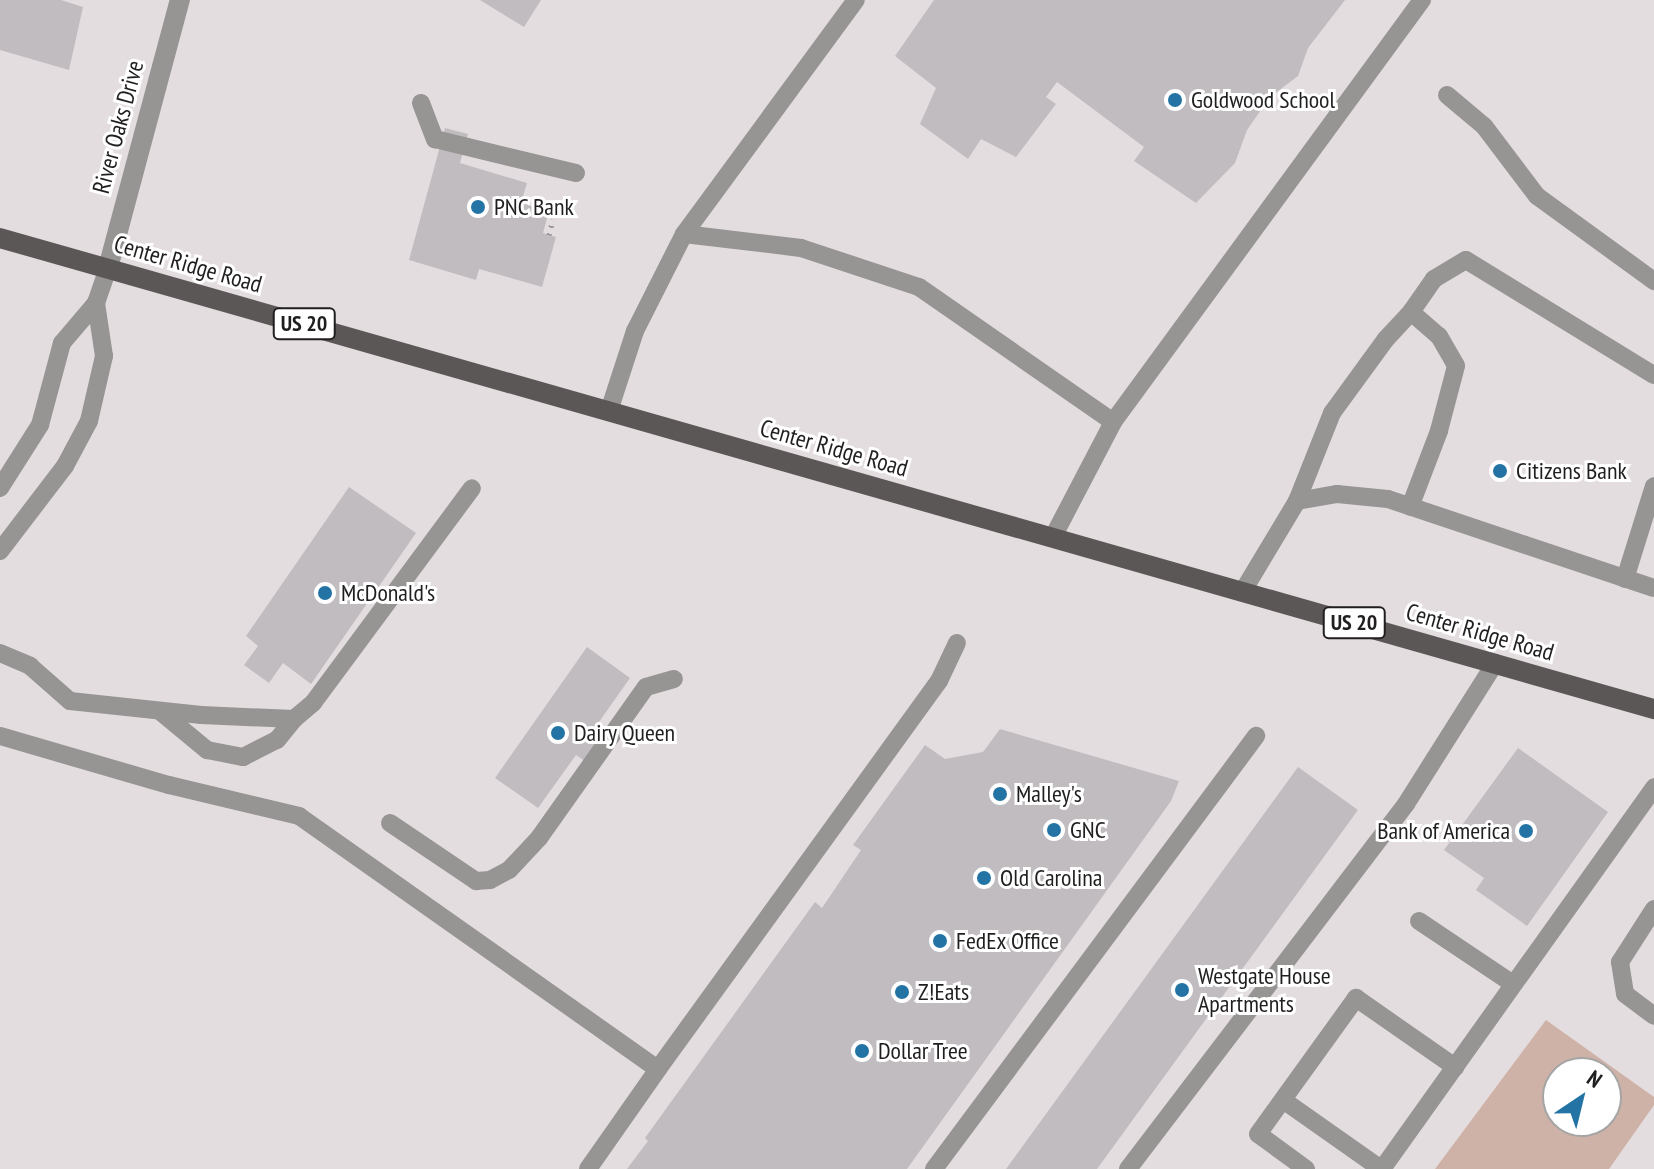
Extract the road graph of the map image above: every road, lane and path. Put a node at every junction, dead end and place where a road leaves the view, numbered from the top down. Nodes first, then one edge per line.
1 (180, 0) edge
2 (856, 0) edge
3 (1422, 0) edge
4 (1447, 95) dead end
5 (421, 103) dead end
6 (576, 173) dead end
7 (553, 219) dead end
8 (684, 234) junction
9 (549, 235) dead end
10 (0, 238) edge
11 (108, 268) junction
12 (1654, 281) edge
13 (96, 303) junction
14 (1411, 312) junction
15 (1654, 375) edge
16 (609, 411) junction
17 (1113, 422) junction
18 (1654, 486) edge
19 (0, 488) edge
20 (472, 488) dead end
21 (1297, 501) junction
22 (1410, 507) junction
23 (1053, 537) junction
24 (0, 551) edge
25 (1625, 579) junction
26 (1654, 588) edge
27 (1243, 591) junction
28 (957, 643) dead end
29 (0, 653) edge
30 (1495, 663) junction
31 (674, 679) dead end
32 (1654, 709) edge
33 (161, 712) junction
34 (294, 719) junction
35 (0, 736) edge
36 (1256, 736) dead end
37 (1654, 787) edge
38 (390, 823) dead end
39 (1654, 909) edge
40 (1419, 921) dead end
41 (1513, 984) junction
42 (1654, 1016) edge
43 (1455, 1067) junction
44 (658, 1069) junction
45 (1283, 1100) junction
46 (588, 1169) edge
47 (934, 1169) edge
48 (1128, 1169) edge
49 (1306, 1169) edge
50 (1381, 1169) edge

1 - 11 street, River Oaks Drive
2 - 8 lane
3 - 17 lane
4 - 12 lane
5 - 6 lane
7 - 9 path
8 - 16 lane
8 - 17 lane
10 - 11 main road, Center Ridge Road / US 20
11 - 13 lane
11 - 16 main road, Center Ridge Road / US 20
13 - 19 lane
13 - 24 lane
14 - 15 lane
14 - 21 lane
14 - 22 lane
16 - 23 main road, Center Ridge Road / US 20
17 - 23 lane
18 - 25 lane
20 - 34 lane
21 - 22 lane
21 - 27 lane
22 - 25 lane
23 - 27 main road, Center Ridge Road / US 20
25 - 26 lane
27 - 30 main road, Center Ridge Road / US 20
28 - 44 lane
29 - 33 lane
30 - 32 main road, Center Ridge Road / US 20
30 - 48 lane
31 - 38 lane
33 - 34 lane
33 - 34 lane
35 - 44 lane
36 - 47 lane
37 - 41 lane
39 - 42 lane
40 - 41 lane
41 - 43 lane
43 - 45 lane
43 - 50 lane
44 - 46 lane
45 - 49 lane
45 - 50 lane

